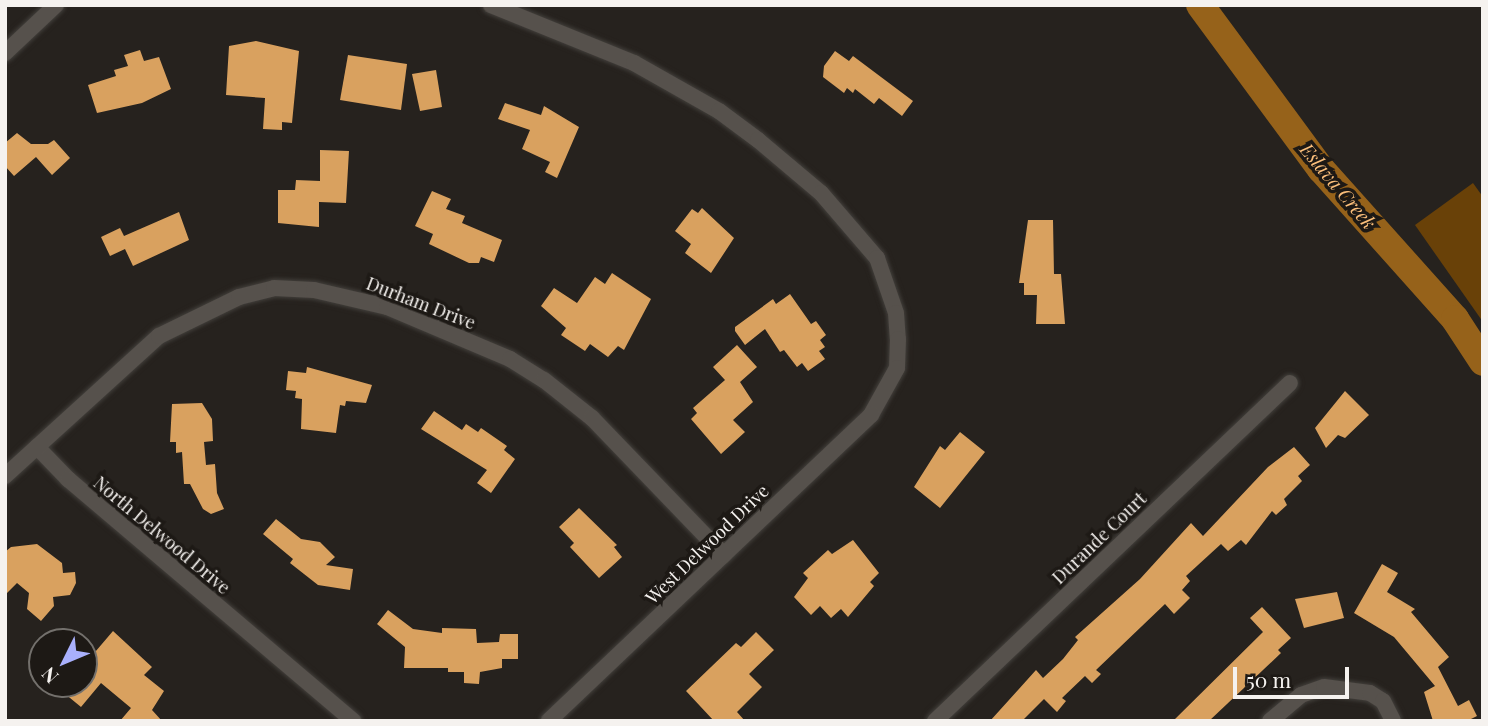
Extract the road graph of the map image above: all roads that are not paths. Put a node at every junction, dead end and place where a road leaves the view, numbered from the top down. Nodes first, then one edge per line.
1 (56, 5) edge
2 (491, 5) edge
3 (5, 53) edge
4 (1290, 383) dead end
5 (37, 447) junction
6 (5, 476) edge
7 (724, 555) junction
8 (353, 721) edge
9 (550, 721) edge
10 (935, 721) edge
11 (1270, 721) edge
12 (1393, 721) edge

1 - 3 street
2 - 7 street, West Delwood Drive
4 - 10 street, Durande Court
5 - 6 street, Durham Drive
5 - 7 street, Durham Drive
5 - 8 street, North Delwood Drive
7 - 9 street, West Delwood Drive
11 - 12 street

